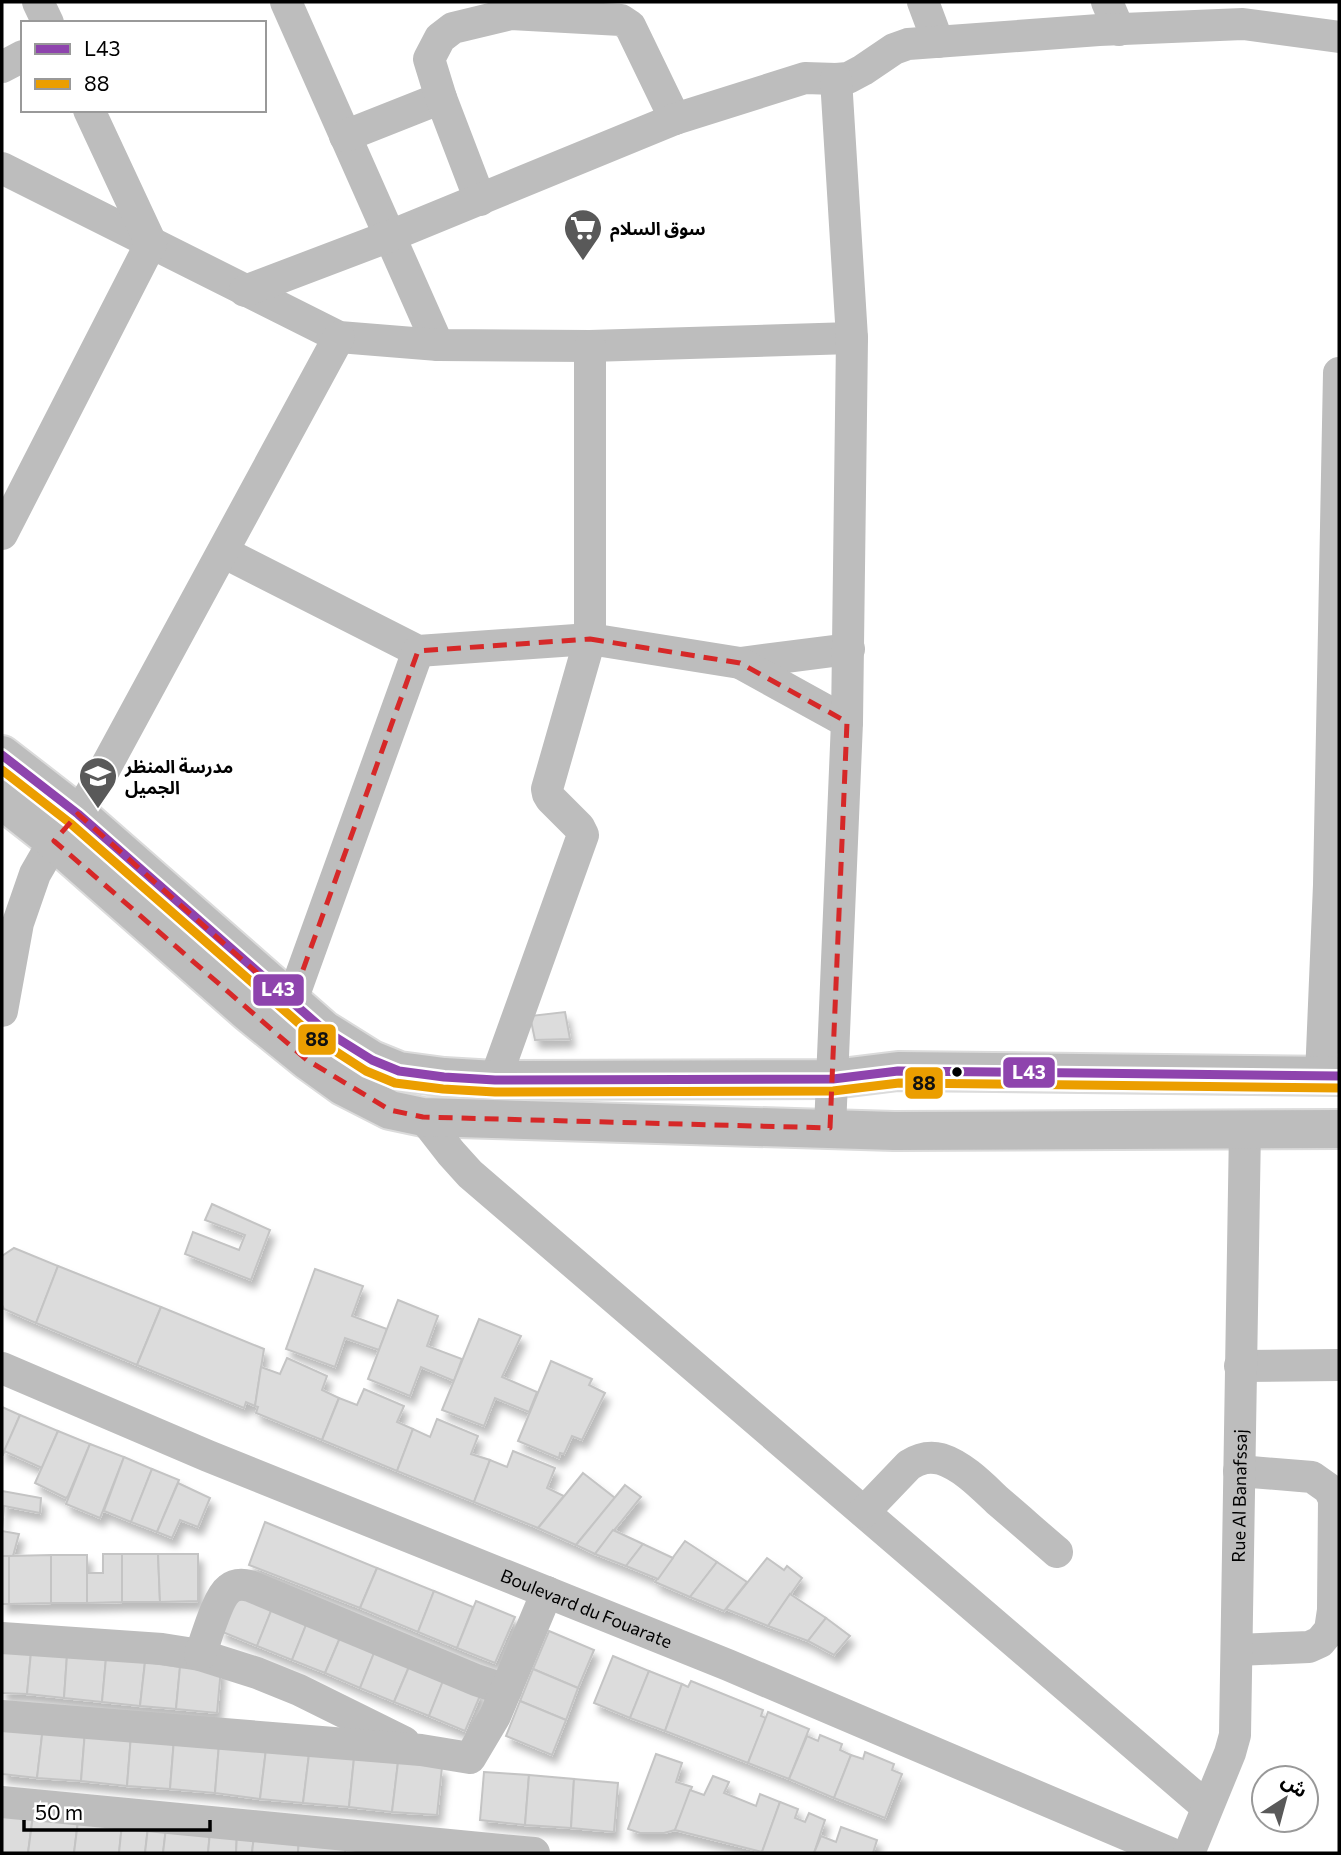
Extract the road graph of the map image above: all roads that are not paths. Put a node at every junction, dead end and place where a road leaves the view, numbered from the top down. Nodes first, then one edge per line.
1 (38, 2) edge
2 (286, 2) edge
3 (919, 4) edge
4 (513, 8) edge
5 (1238, 13) edge
6 (1103, 16) edge
7 (47, 21) edge
8 (1339, 37) edge
9 (938, 42) junction
10 (21, 57) edge
11 (2, 67) edge
12 (836, 79) junction
13 (441, 98) junction
14 (90, 112) edge
15 (675, 118) junction
16 (345, 136) junction
17 (2, 168) edge
18 (480, 200) junction
19 (390, 236) junction
20 (151, 243) junction
21 (245, 290) junction
22 (339, 337) junction
23 (852, 338) junction
24 (438, 345) junction
25 (590, 346) junction
26 (1339, 373) edge
27 (1339, 421) edge
28 (1338, 511) edge
29 (2, 534) edge
30 (223, 551) junction
31 (1337, 590) edge
32 (590, 639) junction
33 (849, 649) junction
34 (418, 651) junction
35 (740, 663) junction
36 (1336, 679) edge
37 (847, 722) junction
38 (2, 755) edge
39 (1335, 771) edge
40 (2, 800) edge
41 (66, 828) junction
42 (1334, 885) edge
43 (291, 1003) junction
44 (2, 1011) edge
45 (1330, 1076) edge
46 (832, 1079) junction
47 (495, 1080) junction
48 (423, 1117) junction
49 (830, 1128) junction
50 (1245, 1128) junction
51 (1339, 1129) edge
52 (1339, 1365) edge
53 (1240, 1366) junction
54 (2, 1368) edge
55 (1239, 1471) junction
56 (864, 1512) junction
57 (1056, 1552) dead end
58 (547, 1592) junction
59 (2, 1638) edge
60 (1237, 1650) junction
61 (200, 1656) junction
62 (506, 1690) junction
63 (2, 1716) edge
64 (421, 1750) junction
65 (2, 1802) edge
66 (1207, 1807) junction
67 (534, 1853) edge
68 (1170, 1853) edge
69 (1189, 1853) edge

1 - 7 street
2 - 16 street
3 - 9 street
4 - 13 street
4 - 15 street
5 - 6 street
5 - 8 street
6 - 9 street
9 - 12 street
10 - 11 street
12 - 15 street
12 - 23 street
13 - 16 street
13 - 18 street
14 - 20 street
15 - 18 street
16 - 19 street
17 - 20 street
18 - 19 street
19 - 21 street
19 - 24 street
20 - 21 street
20 - 29 street
21 - 22 street
22 - 24 street
22 - 30 street
23 - 25 street
23 - 33 street
24 - 25 street
25 - 32 street
26 - 27 street
27 - 28 street
28 - 31 street
30 - 34 street
30 - 41 street
31 - 36 street
32 - 34 street
32 - 35 street
32 - 47 street
33 - 35 street
33 - 37 street
34 - 43 street
35 - 37 street
36 - 39 street
37 - 46 street
38 - 41 main road
39 - 42 street
40 - 41 main road
41 - 43 main road
41 - 44 street
41 - 48 main road
42 - 45 street
43 - 47 main road
45 - 46 main road
46 - 47 main road
46 - 49 street
48 - 49 main road
48 - 56 street
49 - 50 main road
50 - 51 main road
50 - 53 street, Rue Al Banafssaj
52 - 53 street
53 - 55 street, Rue Al Banafssaj
54 - 58 street, Boulevard du Fouarate
55 - 60 street, Rue Al Banafssaj
55 - 60 street
56 - 57 street
56 - 66 street
58 - 62 street
58 - 68 street, Boulevard du Fouarate
59 - 61 street
60 - 66 street, Rue Al Banafssaj
61 - 62 street
61 - 64 street
62 - 64 street
63 - 64 street
65 - 67 street
66 - 69 street, Rue Al Banafssaj

